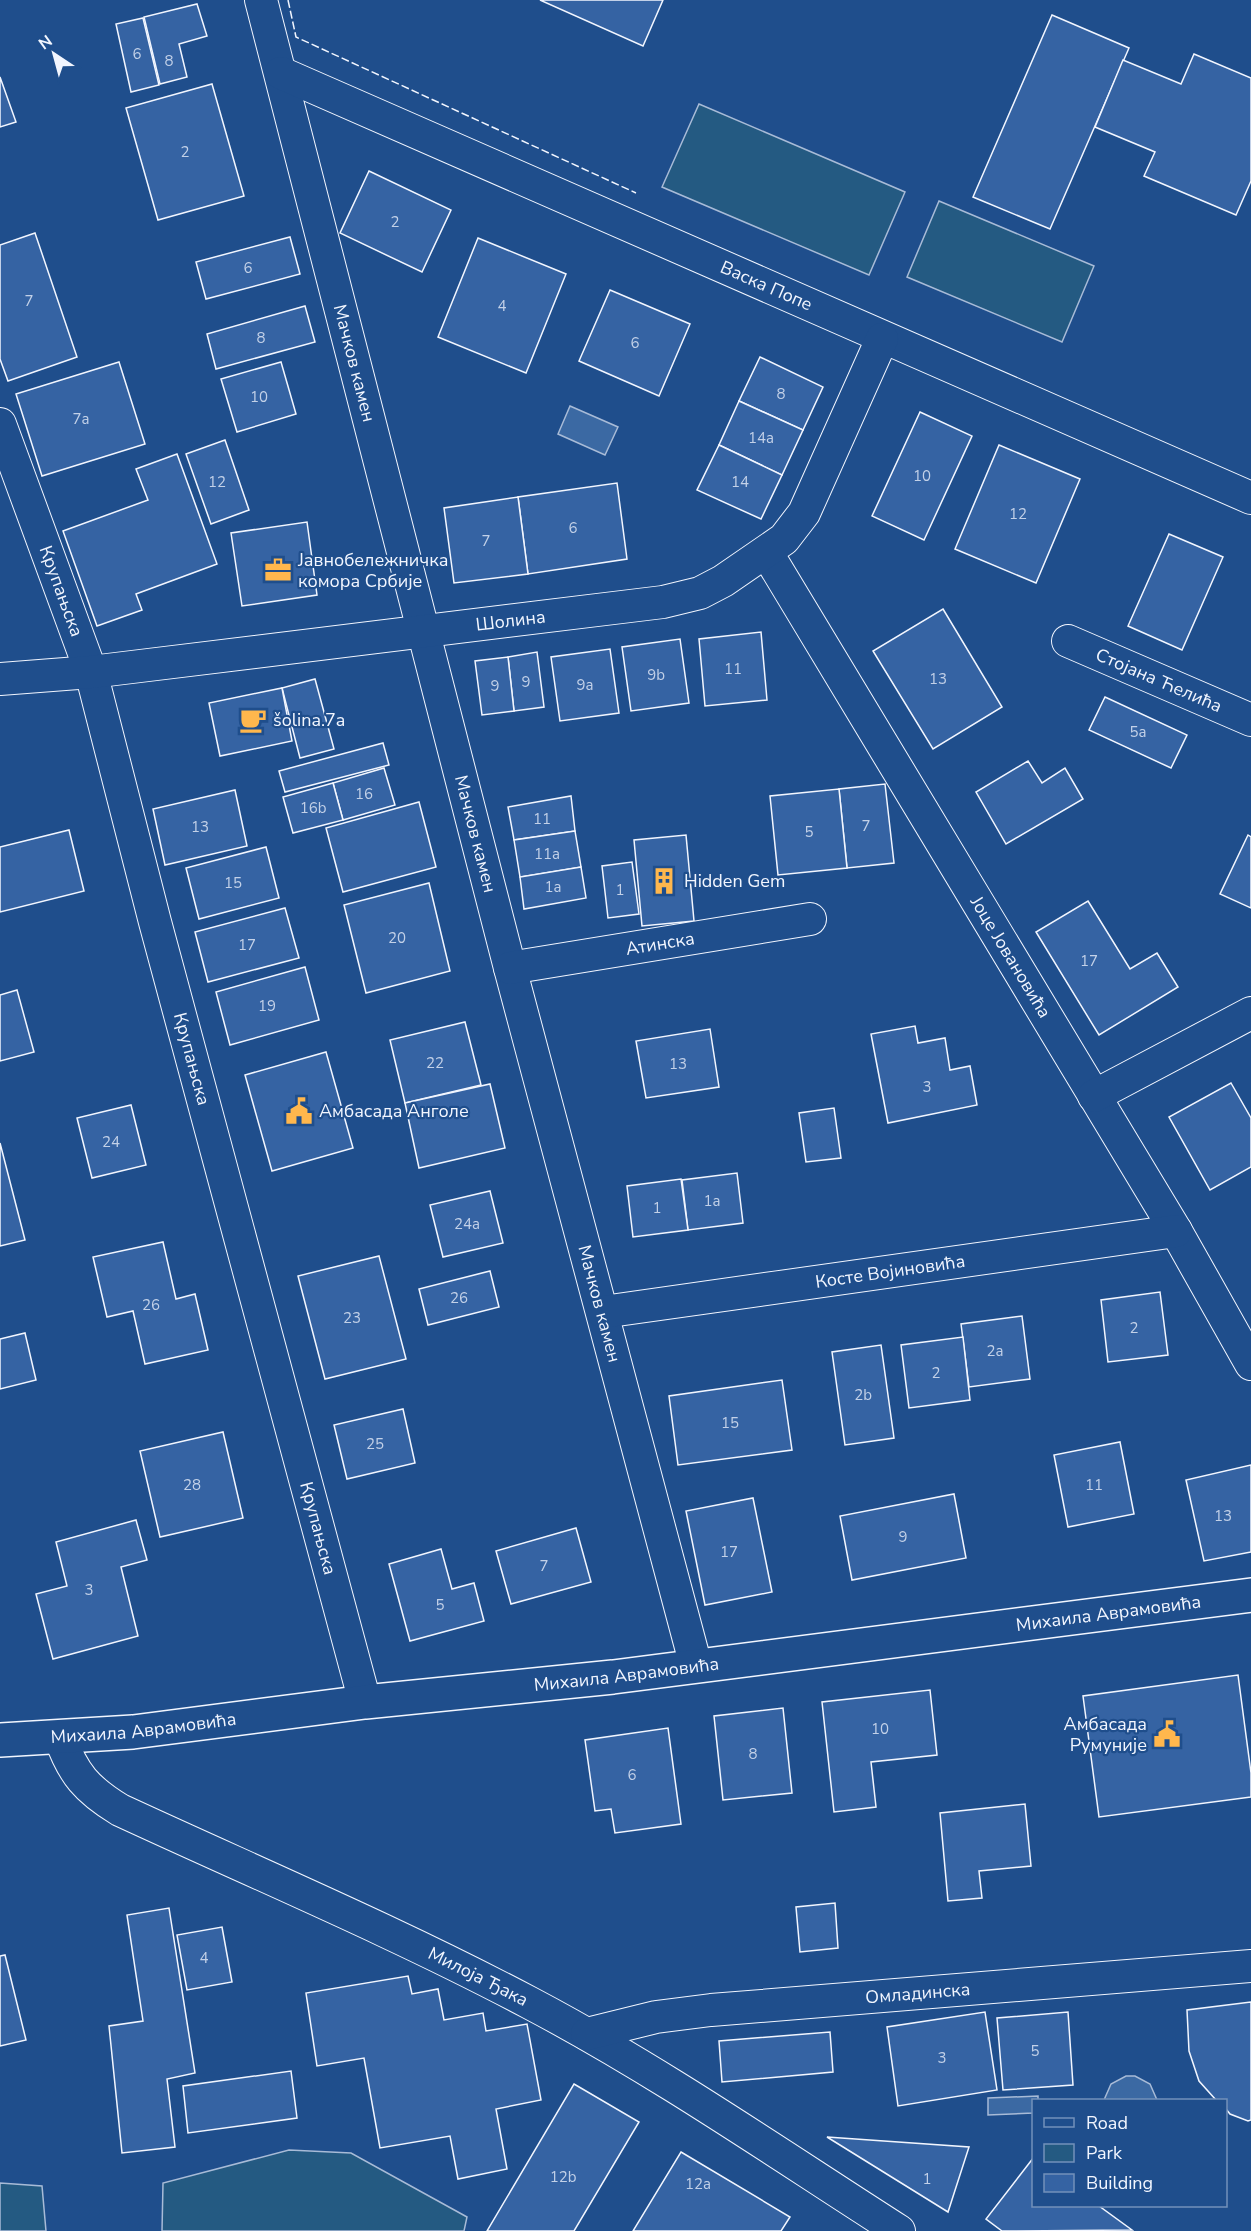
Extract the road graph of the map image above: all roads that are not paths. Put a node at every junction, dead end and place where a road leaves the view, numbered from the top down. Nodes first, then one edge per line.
1 (261, 0) edge
2 (281, 73) junction
3 (882, 339) junction
4 (0, 424) edge
5 (1251, 498) edge
6 (767, 553) junction
7 (423, 629) junction
8 (1068, 641) dead end
9 (91, 672) junction
10 (0, 679) edge
11 (1251, 720) edge
12 (810, 919) dead end
13 (510, 968) junction
14 (1251, 1012) edge
15 (1094, 1096) junction
16 (1176, 1231) junction
17 (603, 1312) junction
18 (1251, 1364) edge
19 (1251, 1595) edge
20 (696, 1666) junction
21 (365, 1702) junction
22 (60, 1737) junction
23 (0, 1740) edge
24 (1251, 1966) edge
25 (587, 2034) junction
26 (899, 2231) edge

1 - 2 street, Мачков камен
2 - 3 street, Васка Попе
2 - 7 street, Мачков камен
3 - 5 street, Васка Попе
3 - 6 street, Шолина
4 - 9 street, Крупањска
6 - 7 street, Шолина
6 - 15 street, Јоце Јовановића
7 - 9 street, Шолина
7 - 13 street, Мачков камен
8 - 11 street, Стојана Ћелића
9 - 10 street, Шолина
9 - 21 street, Крупањска
12 - 13 street, Атинска
13 - 17 street, Мачков камен
14 - 15 street
15 - 16 street, Јоце Јовановића
16 - 17 street, Косте Војиновића
16 - 18 street, Јоце Јовановића
17 - 20 street, Мачков камен
19 - 20 street, Михаила Аврамовића
20 - 21 street, Михаила Аврамовића
21 - 22 street, Михаила Аврамовића
22 - 23 street, Михаила Аврамовића
22 - 25 street, Милоја Ђака
24 - 25 street, Омладинска
25 - 26 street, Милоја Ђака

